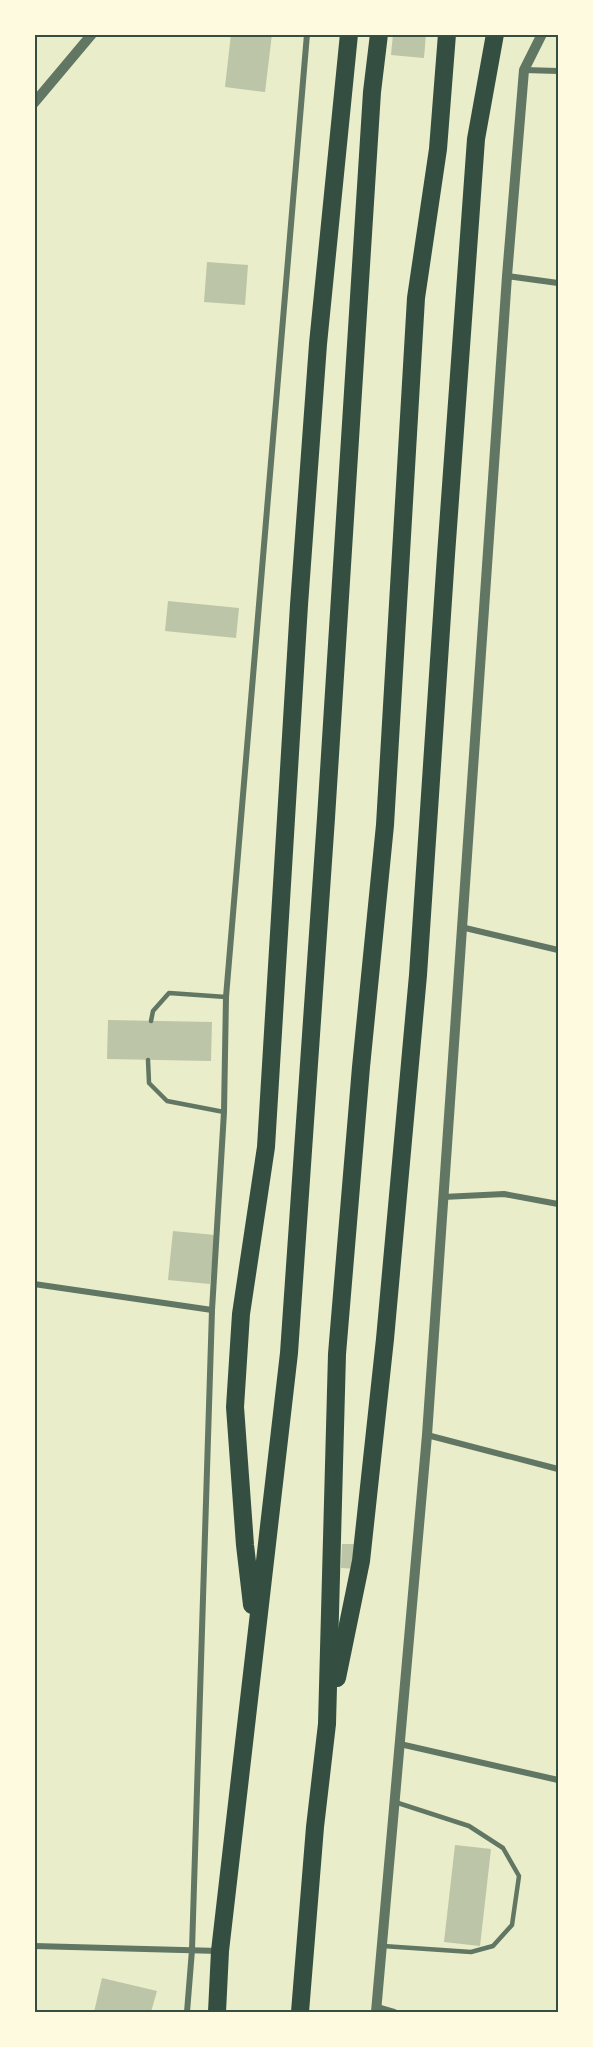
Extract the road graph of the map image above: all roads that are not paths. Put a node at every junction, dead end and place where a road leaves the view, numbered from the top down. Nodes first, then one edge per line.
1 (92, 34) edge
2 (307, 34) edge
3 (349, 34) edge
4 (379, 34) edge
5 (447, 34) edge
6 (495, 34) edge
7 (542, 34) edge
8 (524, 70) junction
9 (558, 71) edge
10 (34, 103) edge
11 (507, 276) junction
12 (558, 283) edge
13 (461, 927) junction
14 (558, 950) edge
15 (226, 997) junction
16 (151, 1021) dead end
17 (148, 1060) dead end
18 (224, 1112) junction
19 (442, 1197) junction
20 (558, 1203) edge
21 (34, 1284) edge
22 (212, 1310) junction
23 (427, 1435) junction
24 (558, 1469) edge
25 (255, 1636) junction
26 (327, 1724) junction
27 (400, 1744) junction
28 (558, 1780) edge
29 (395, 1802) junction
30 (34, 1946) edge
31 (382, 1946) junction
32 (192, 1950) junction
33 (220, 1951) junction
34 (377, 2010) edge
35 (187, 2013) edge
36 (217, 2013) edge
37 (300, 2013) edge
38 (394, 2013) edge

1 - 10 street
2 - 15 street
3 - 25 highway
4 - 25 highway
5 - 26 highway
6 - 26 highway
7 - 8 street
8 - 9 street
8 - 11 street
11 - 12 street
11 - 13 street
13 - 14 street
13 - 19 street
15 - 16 lane
15 - 18 street
17 - 18 lane
18 - 22 street
19 - 20 street
19 - 23 street
21 - 22 street
22 - 32 street
23 - 24 street
23 - 27 street
25 - 33 highway
26 - 37 highway
27 - 28 street
27 - 29 street
29 - 31 street
29 - 31 lane
30 - 32 street
31 - 34 street
32 - 33 street
32 - 35 street
33 - 36 highway
34 - 38 street

